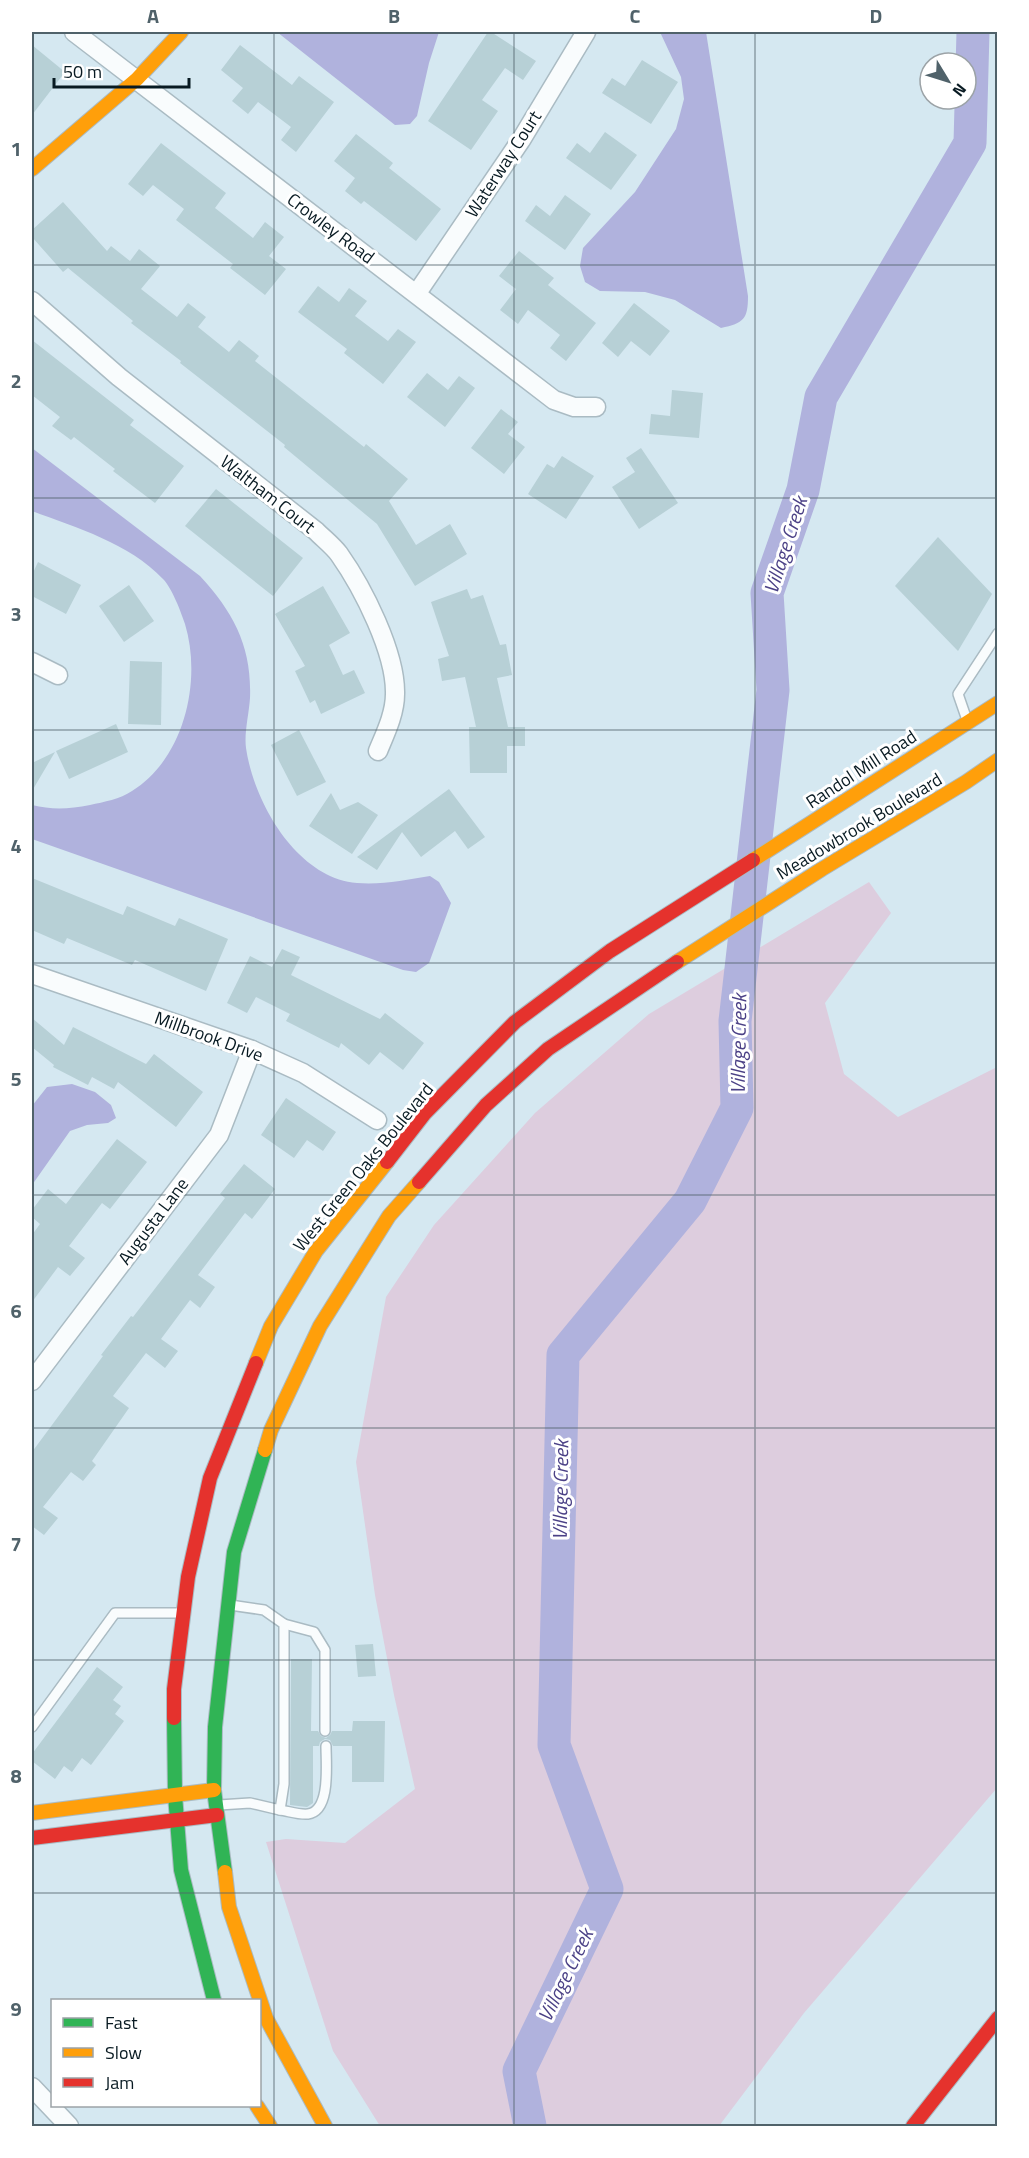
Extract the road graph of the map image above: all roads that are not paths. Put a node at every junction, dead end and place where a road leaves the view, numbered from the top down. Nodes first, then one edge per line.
1 (74, 32) edge
2 (181, 32) edge
3 (586, 32) edge
4 (137, 79) junction
5 (32, 169) edge
6 (417, 293) junction
7 (32, 301) edge
8 (596, 407) dead end
9 (998, 633) edge
10 (32, 662) edge
11 (58, 675) dead end
12 (998, 703) edge
13 (968, 722) junction
14 (378, 752) dead end
15 (998, 760) edge
16 (744, 865) joint
17 (32, 974) edge
18 (252, 1050) junction
19 (378, 1120) dead end
20 (32, 1381) edge
21 (228, 1605) junction
22 (183, 1613) junction
23 (284, 1624) junction
24 (32, 1726) edge
25 (326, 1731) dead end
26 (326, 1746) dead end
27 (214, 1790) junction
28 (176, 1795) junction
29 (216, 1810) junction
30 (279, 1810) junction
31 (32, 1813) edge
32 (178, 1820) junction
33 (32, 1838) edge
34 (213, 1999) edge
35 (260, 1999) edge
36 (261, 2003) edge
37 (998, 2018) edge
38 (32, 2088) edge
39 (258, 2107) edge
40 (69, 2127) edge
41 (270, 2127) edge
42 (325, 2127) edge
43 (913, 2127) edge

1 - 4 street, Crowley Road
2 - 4 main road
3 - 6 street, Waterway Court
4 - 5 main road
4 - 6 street, Crowley Road
6 - 8 street, Crowley Road
7 - 14 street, Waltham Court
9 - 13 lane
10 - 11 street
12 - 13 main road, Randol Mill Road
13 - 16 main road, Randol Mill Road
15 - 21 main road, Meadowbrook Boulevard
16 - 22 main road, West Green Oaks Boulevard
17 - 18 street, Millbrook Drive
18 - 19 street, Millbrook Drive
18 - 20 street, Augusta Lane
21 - 23 lane
21 - 27 main road, Meadowbrook Boulevard
22 - 24 lane
22 - 28 main road, West Green Oaks Boulevard
23 - 25 lane
23 - 30 lane
26 - 30 lane
27 - 28 main road
27 - 29 main road, Meadowbrook Boulevard
28 - 31 main road
28 - 32 main road, West Green Oaks Boulevard
29 - 30 lane
29 - 32 main road
29 - 35 main road, Meadowbrook Boulevard
32 - 33 main road
32 - 34 main road, West Green Oaks Boulevard
36 - 42 main road, Meadowbrook Boulevard
37 - 43 main road
38 - 40 street
39 - 41 main road

